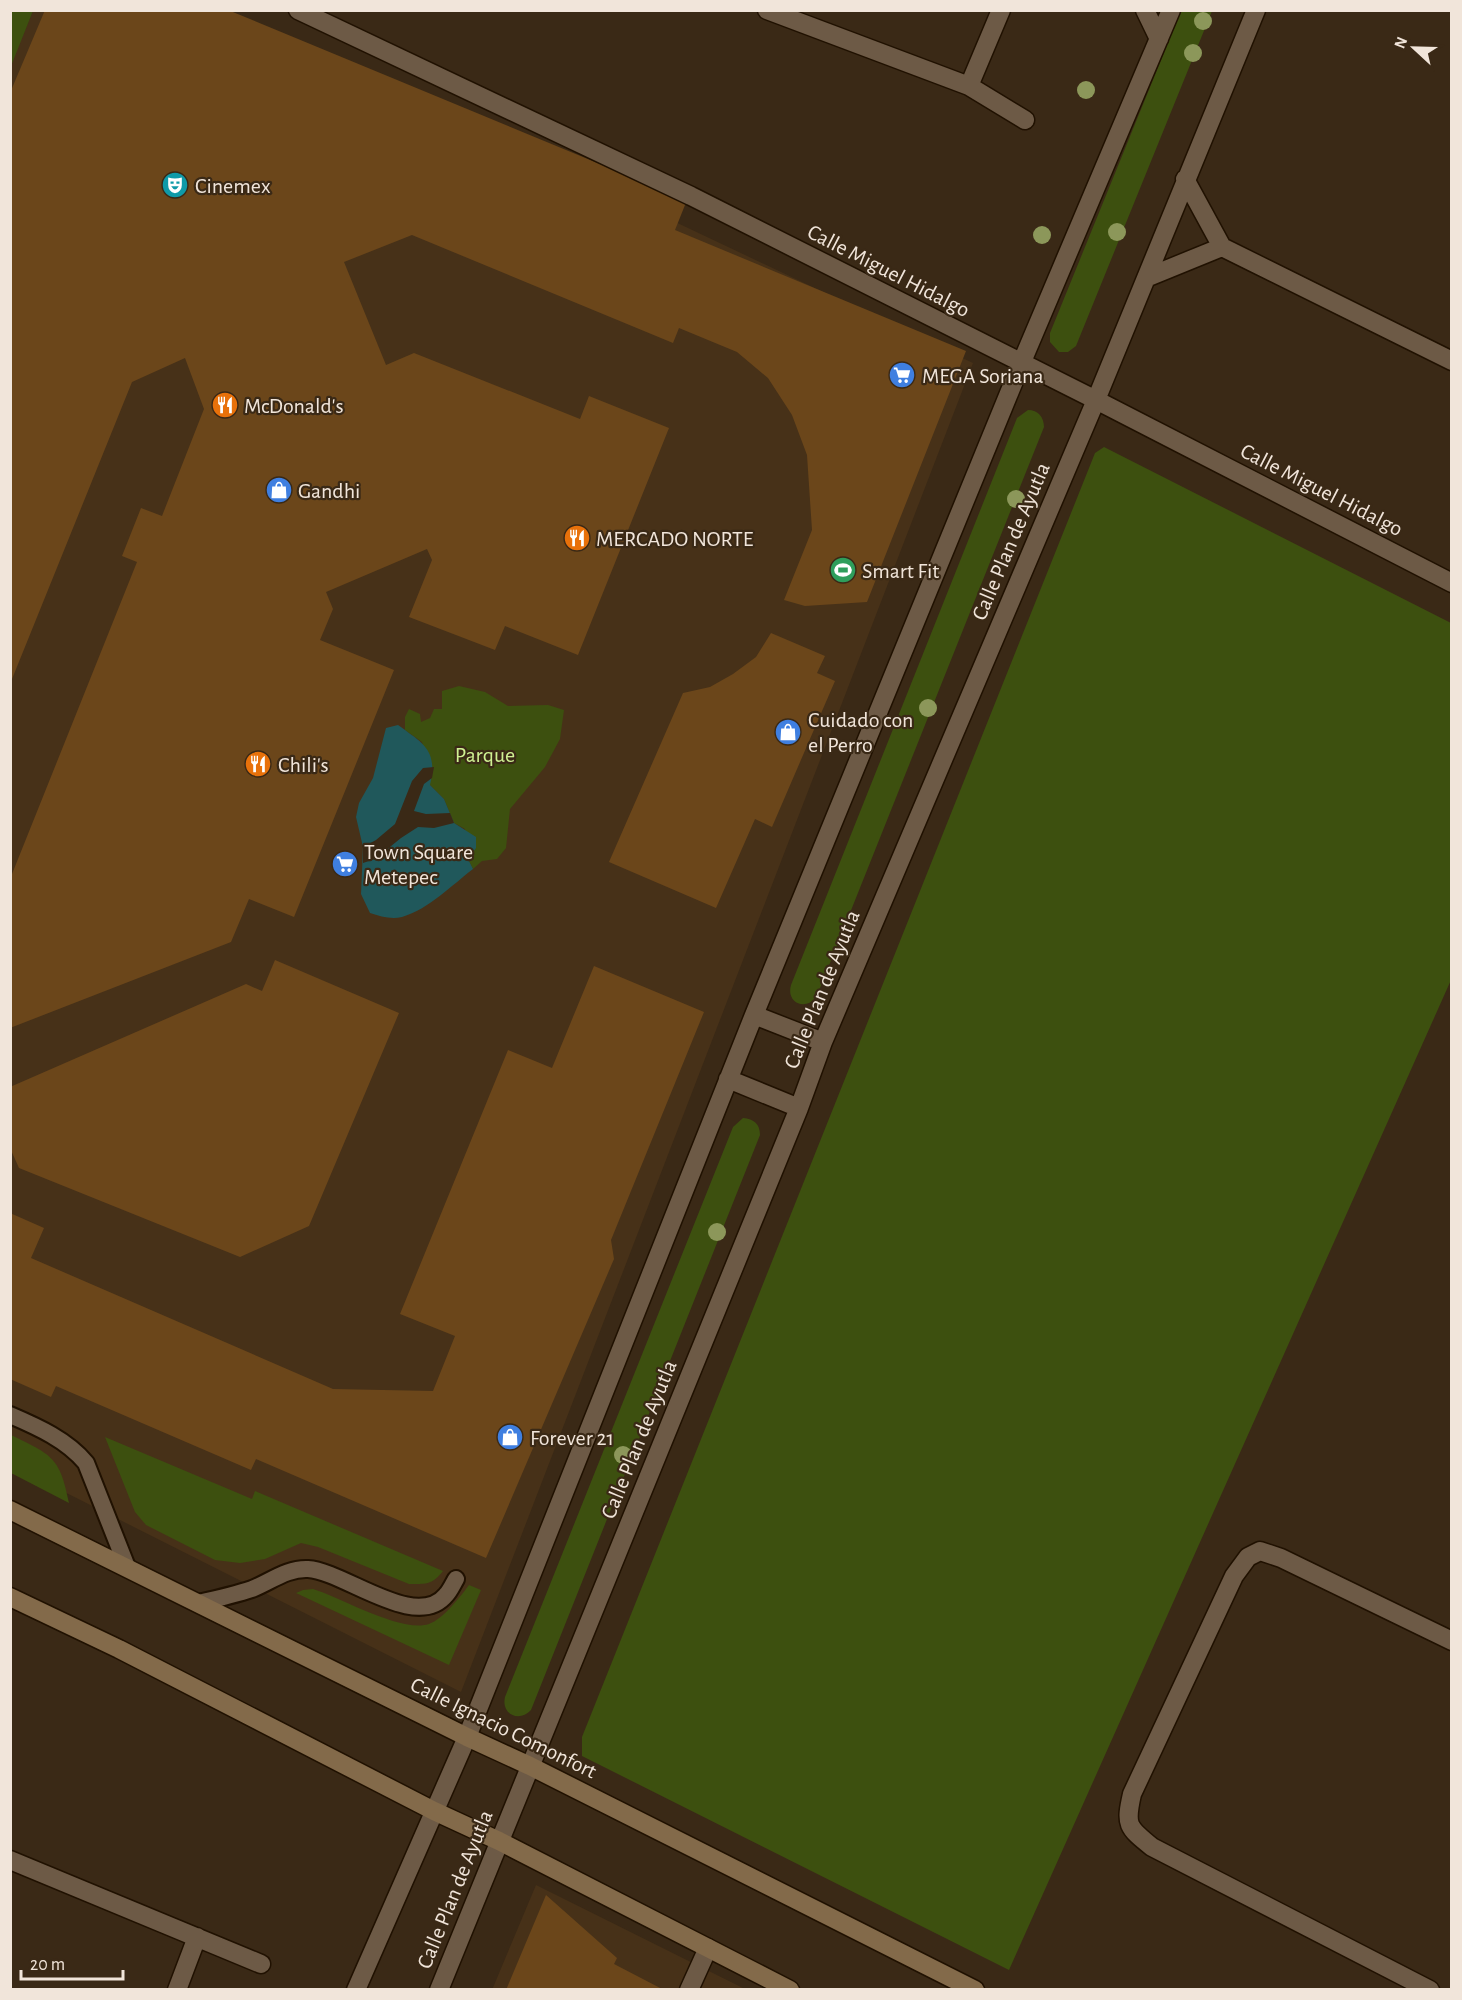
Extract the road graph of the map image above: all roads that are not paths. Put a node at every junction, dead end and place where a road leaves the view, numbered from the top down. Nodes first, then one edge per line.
1 (298, 10) edge
2 (767, 10) edge
3 (1001, 10) edge
4 (1145, 10) edge
5 (1171, 10) edge
6 (1256, 10) edge
7 (1159, 39) junction
8 (969, 86) junction
9 (1025, 120) dead end
10 (1185, 178) junction
11 (1222, 247) junction
12 (1146, 278) junction
13 (1452, 361) edge
14 (1021, 364) junction
15 (1096, 400) junction
16 (1452, 583) edge
17 (754, 1015) junction
18 (823, 1042) junction
19 (728, 1079) junction
20 (799, 1108) junction
21 (10, 1415) edge
22 (10, 1510) edge
23 (127, 1567) junction
24 (456, 1579) dead end
25 (10, 1597) edge
26 (198, 1603) junction
27 (1452, 1641) edge
28 (467, 1737) junction
29 (530, 1766) junction
30 (434, 1811) junction
31 (500, 1841) junction
32 (10, 1860) edge
33 (197, 1937) junction
34 (708, 1948) junction
35 (261, 1964) dead end
36 (1420, 1987) edge
37 (177, 1989) edge
38 (356, 1989) edge
39 (439, 1989) edge
40 (689, 1989) edge
41 (790, 1989) edge
42 (975, 1989) edge

1 - 14 street, Calle Miguel Hidalgo
2 - 8 street
3 - 8 street
4 - 7 street
5 - 7 street, Calle Plan de Ayutla
6 - 10 street, Calle Plan de Ayutla
7 - 14 street, Calle Plan de Ayutla
8 - 9 street
10 - 11 street
10 - 12 street, Calle Plan de Ayutla
11 - 12 street
11 - 13 street
12 - 15 street, Calle Plan de Ayutla
14 - 15 street, Calle Miguel Hidalgo
14 - 17 street, Calle Plan de Ayutla
15 - 16 street, Calle Miguel Hidalgo
15 - 18 street, Calle Plan de Ayutla
17 - 18 street, Calle Plan de Ayutla
17 - 19 street, Calle Plan de Ayutla
18 - 20 street, Calle Plan de Ayutla
19 - 20 street
19 - 28 street, Calle Plan de Ayutla
20 - 29 street, Calle Plan de Ayutla
21 - 23 lane
22 - 23 main road, Calle Ignacio Comonfort
23 - 26 main road, Calle Ignacio Comonfort
24 - 26 lane
25 - 30 main road
26 - 28 main road, Calle Ignacio Comonfort
27 - 36 street
28 - 29 main road, Calle Ignacio Comonfort
28 - 30 street, Calle Plan de Ayutla
29 - 31 street, Calle Plan de Ayutla
29 - 42 main road, Calle Ignacio Comonfort
30 - 31 main road
30 - 38 street, Calle Plan de Ayutla
31 - 34 main road
31 - 39 street, Calle Plan de Ayutla
32 - 33 street
33 - 35 street
33 - 37 street
34 - 40 street
34 - 41 main road

